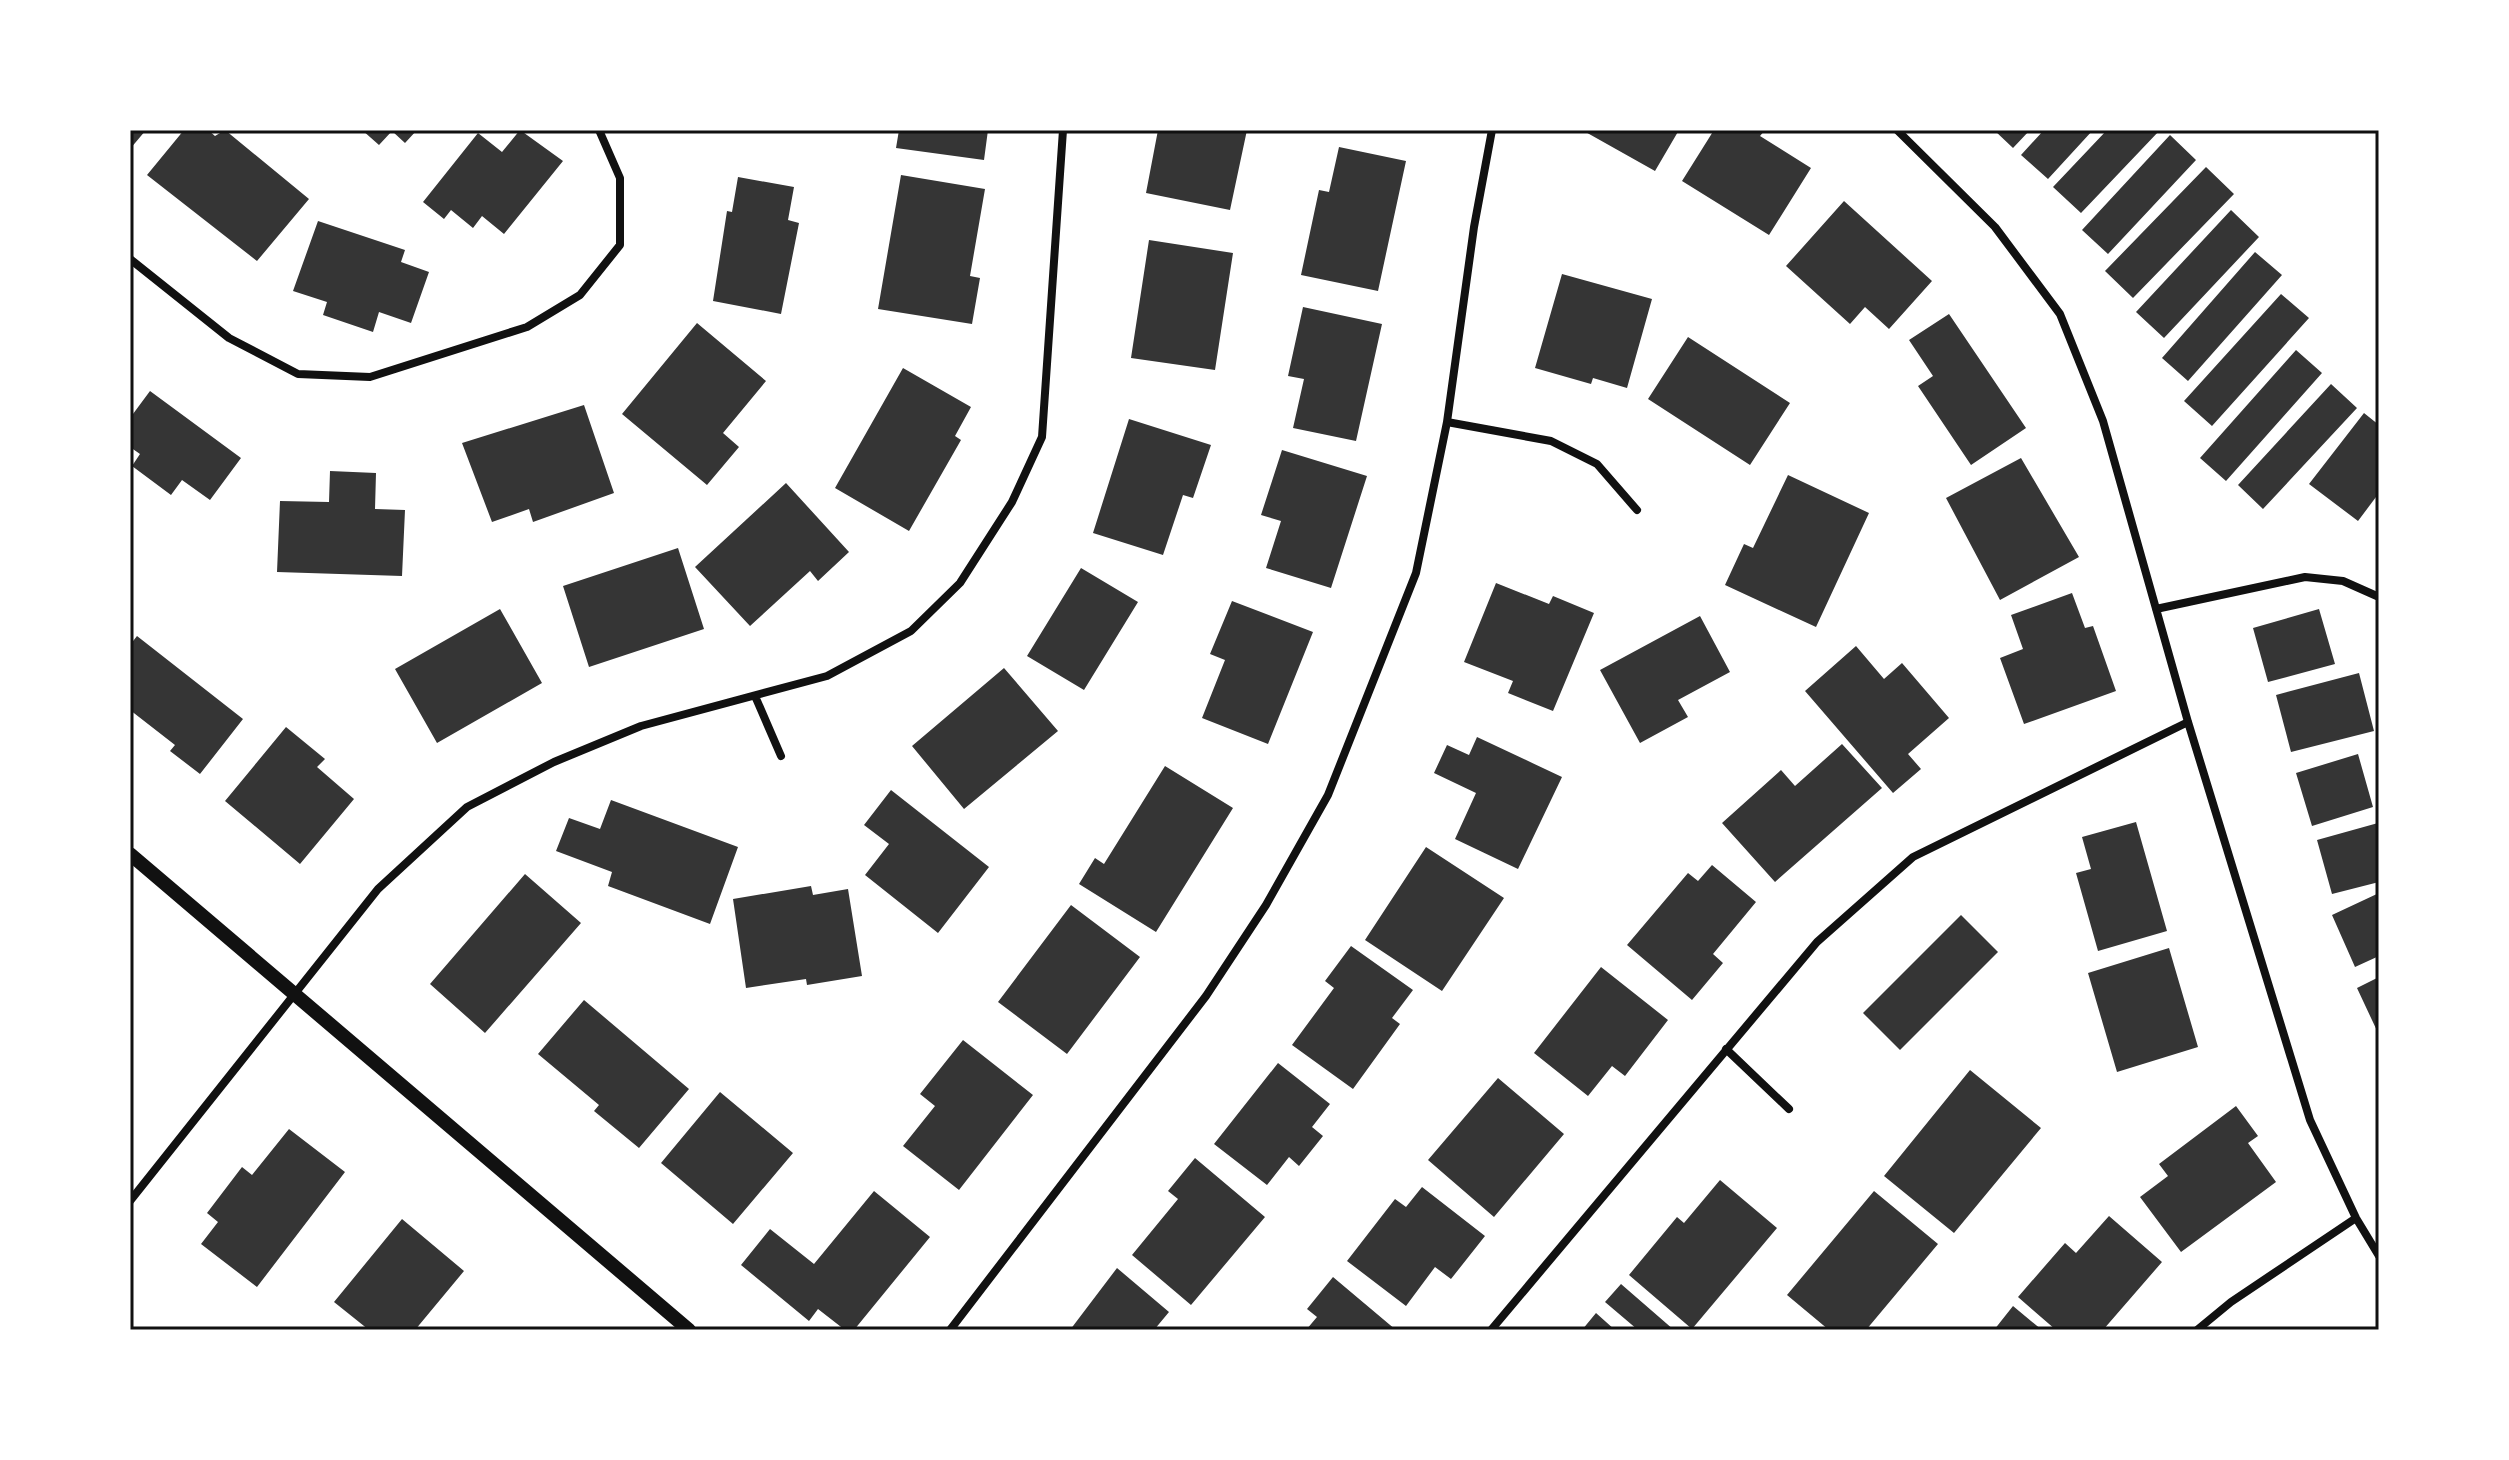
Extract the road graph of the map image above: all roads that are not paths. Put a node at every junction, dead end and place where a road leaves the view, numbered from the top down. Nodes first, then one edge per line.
1 (599, 130) edge
2 (1063, 130) edge
3 (1492, 130) edge
4 (1897, 130) edge
5 (130, 259) edge
6 (1447, 422) junction
7 (1637, 510) dead end
8 (2379, 597) edge
9 (2156, 609) junction
10 (755, 696) junction
11 (2188, 722) junction
12 (781, 756) dead end
13 (130, 854) edge
14 (295, 993) junction
15 (1726, 1049) junction
16 (1789, 1109) dead end
17 (130, 1201) edge
18 (2356, 1218) junction
19 (2379, 1256) edge
20 (689, 1330) edge
21 (950, 1330) edge
22 (1491, 1330) edge
23 (2197, 1330) edge

1 - 5 street
2 - 10 street
3 - 6 street
4 - 9 street
6 - 7 street
6 - 21 street
8 - 9 street
9 - 11 street
10 - 12 street
10 - 14 street
11 - 15 street
11 - 18 street
13 - 14 street
14 - 17 street
14 - 20 street
15 - 16 street
15 - 22 street
18 - 19 street
18 - 23 street

